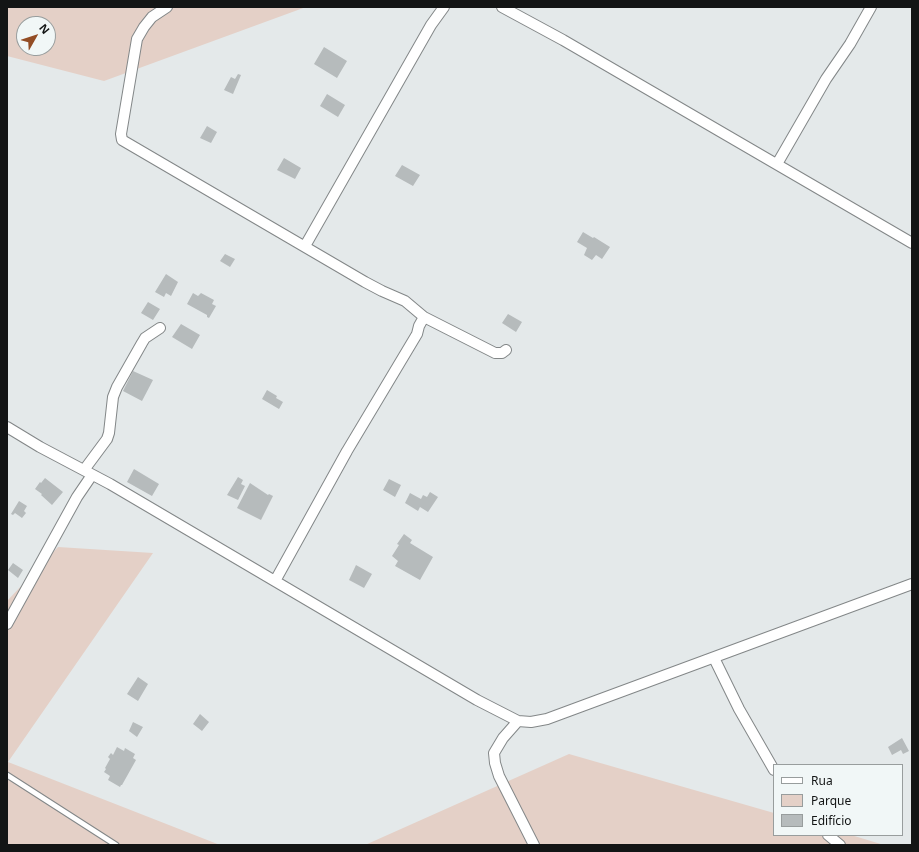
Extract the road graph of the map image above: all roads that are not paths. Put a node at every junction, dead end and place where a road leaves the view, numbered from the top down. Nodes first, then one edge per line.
1 (167, 7) edge
2 (444, 7) edge
3 (502, 7) edge
4 (871, 7) edge
5 (777, 164) junction
6 (912, 243) edge
7 (305, 246) junction
8 (424, 317) junction
9 (160, 328) dead end
10 (506, 350) dead end
11 (7, 427) edge
12 (88, 472) junction
13 (276, 581) junction
14 (912, 584) edge
15 (7, 624) edge
16 (714, 658) junction
17 (518, 721) junction
18 (773, 768) edge
19 (7, 776) edge
20 (829, 836) edge
21 (116, 845) edge
22 (534, 845) edge
23 (840, 845) edge

1 - 7 street
2 - 7 street
3 - 5 street
4 - 5 street
5 - 6 street
7 - 8 street
8 - 10 street
8 - 13 street
9 - 12 street
11 - 12 street
12 - 13 street
12 - 15 street
13 - 17 street
14 - 16 street
16 - 17 street
16 - 18 street
17 - 22 street
19 - 21 lane
20 - 23 street

